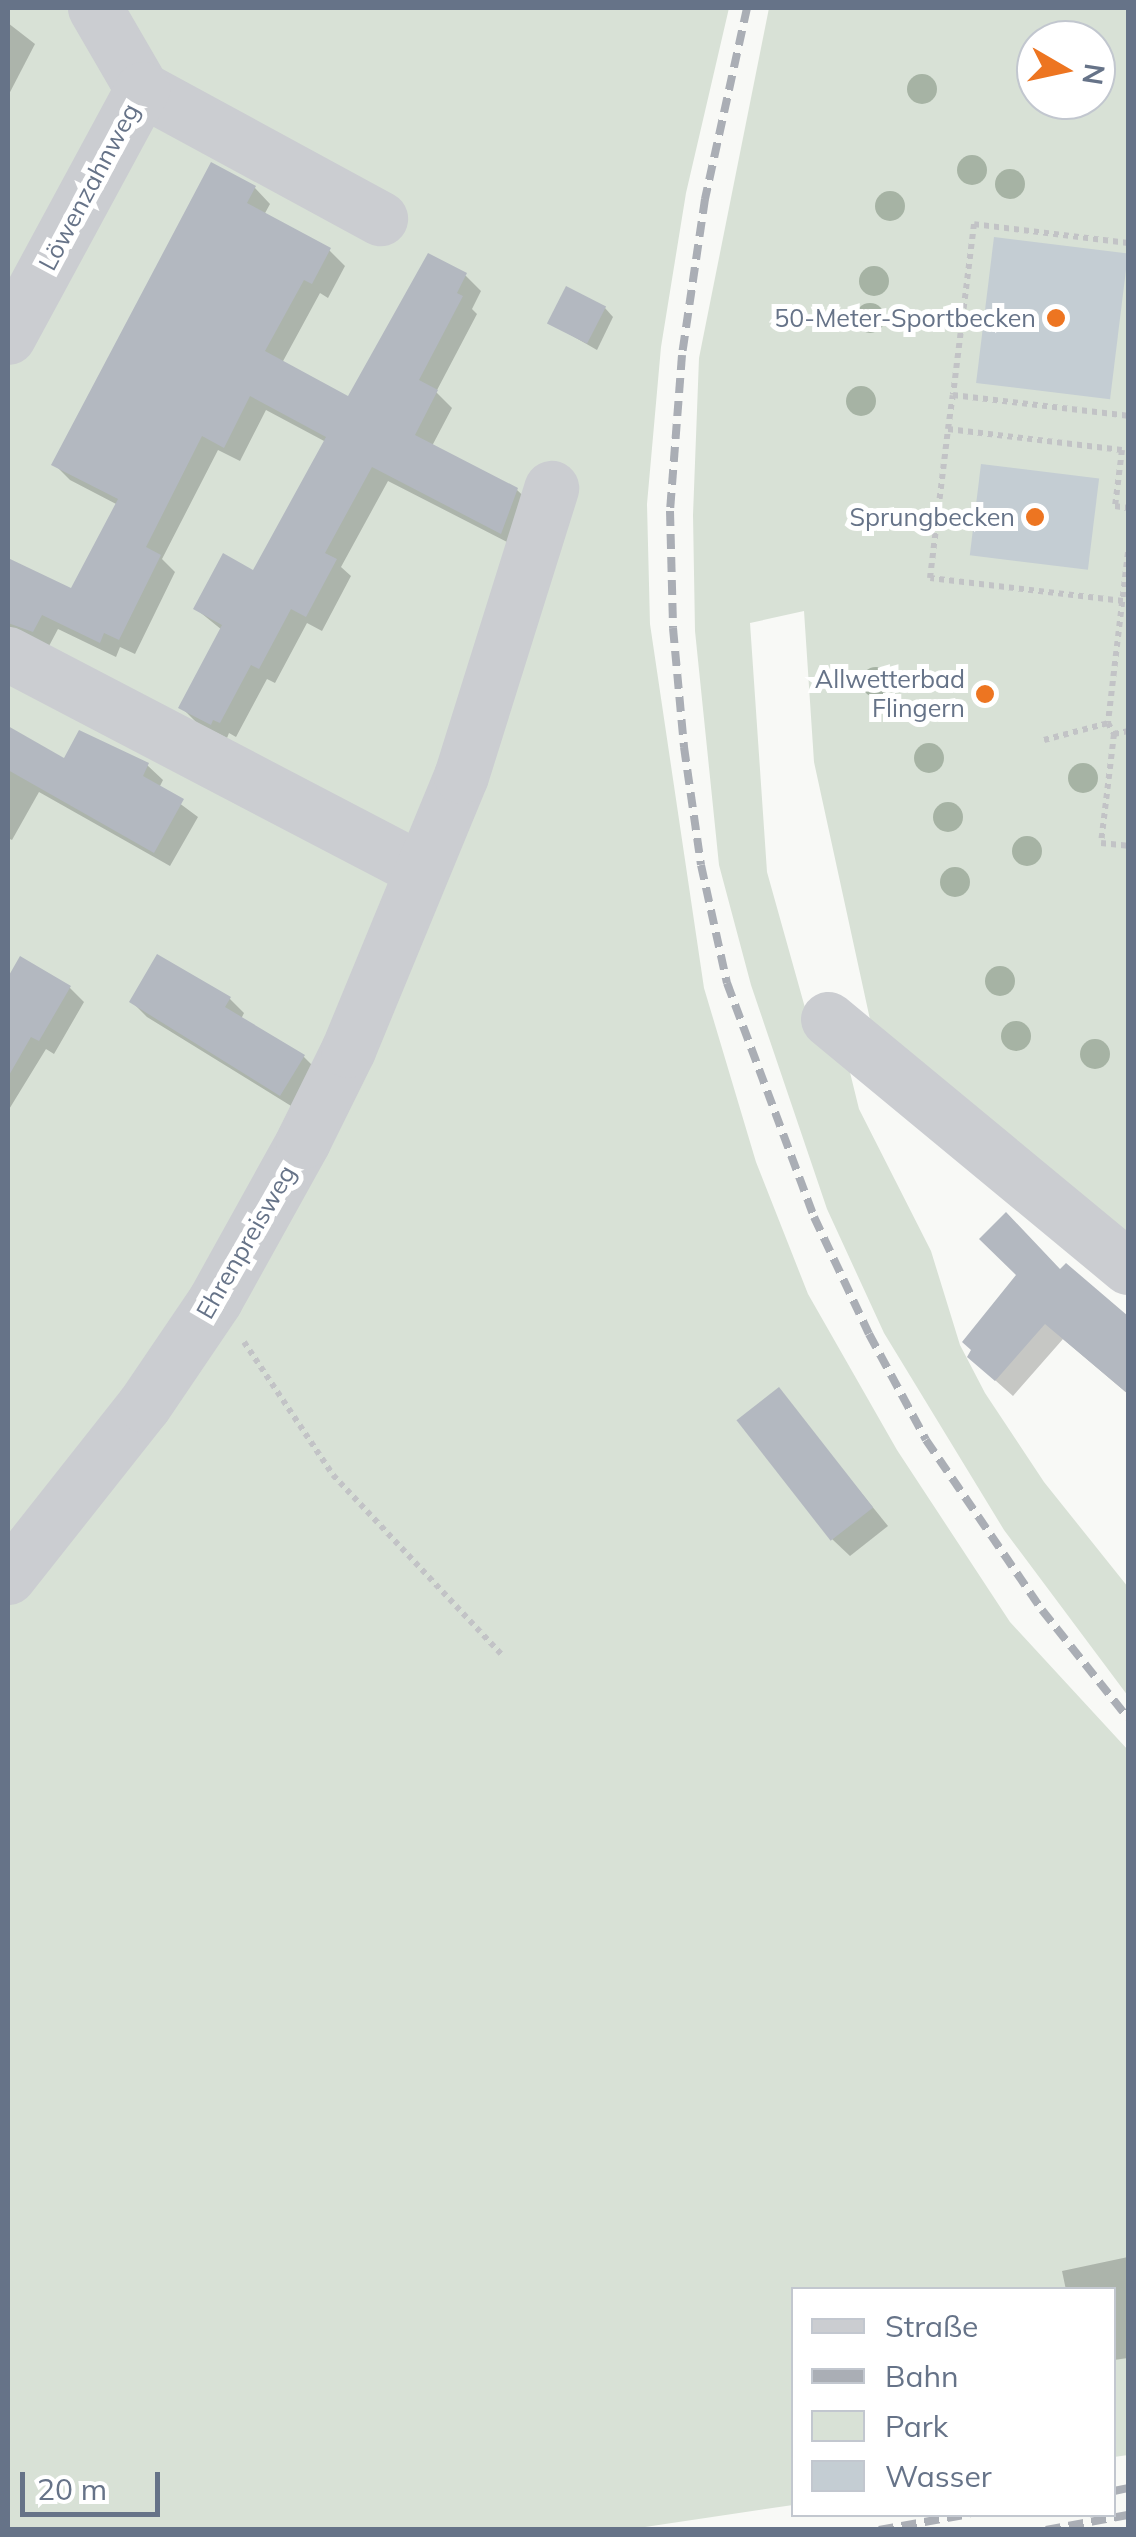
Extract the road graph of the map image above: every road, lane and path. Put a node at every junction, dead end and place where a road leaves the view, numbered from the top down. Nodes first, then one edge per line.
1 (96, 8) edge
2 (142, 90) junction
3 (380, 218) dead end
4 (1128, 243) edge
5 (8, 338) edge
6 (953, 395) junction
7 (1128, 416) edge
8 (948, 429) junction
9 (551, 488) dead end
10 (1128, 508) edge
11 (1128, 552) edge
12 (1123, 602) junction
13 (8, 654) edge
14 (1108, 723) junction
15 (1128, 731) edge
16 (1114, 734) junction
17 (1044, 740) dead end
18 (1128, 846) edge
19 (422, 870) junction
20 (828, 1019) dead end
21 (1128, 1267) edge
22 (215, 1300) junction
23 (8, 1577) edge
24 (503, 1656) dead end

1 - 2 street, Löwenzahnweg
2 - 3 street, Löwenzahnweg
2 - 5 street, Löwenzahnweg
4 - 6 path
6 - 7 path
6 - 8 path
8 - 10 path
8 - 12 path
9 - 19 street, Ehrenpreisweg
11 - 12 path
12 - 14 path
13 - 19 street
14 - 16 path
14 - 17 path
15 - 16 path
16 - 18 path
19 - 22 street, Ehrenpreisweg
20 - 21 street
22 - 23 street, Ehrenpreisweg
22 - 24 path

